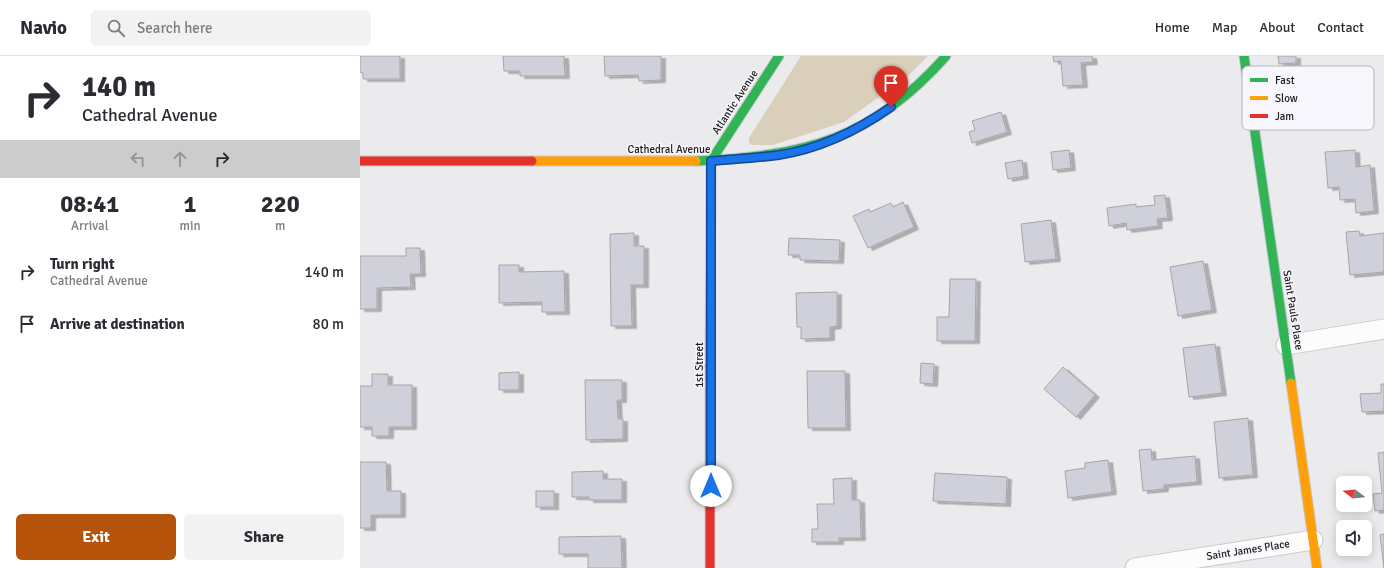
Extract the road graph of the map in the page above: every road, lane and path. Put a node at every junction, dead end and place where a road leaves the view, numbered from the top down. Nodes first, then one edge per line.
1 (779, 56) edge
2 (946, 56) edge
3 (1244, 56) edge
4 (1245, 66) edge
5 (1255, 130) edge
6 (360, 161) edge
7 (711, 161) junction
8 (1384, 329) edge
9 (1286, 345) junction
10 (1313, 540) junction
11 (710, 568) edge
12 (1135, 568) edge
13 (1317, 568) edge

1 - 7 street, Atlantic Avenue
2 - 7 street, Cathedral Avenue
3 - 4 street, Saint Pauls Place
5 - 9 street, Saint Pauls Place
6 - 7 street, Cathedral Avenue
7 - 11 street, 1st Street
8 - 9 street
9 - 10 street, Saint Pauls Place
10 - 12 street, Saint James Place
10 - 13 street, Saint Pauls Place

